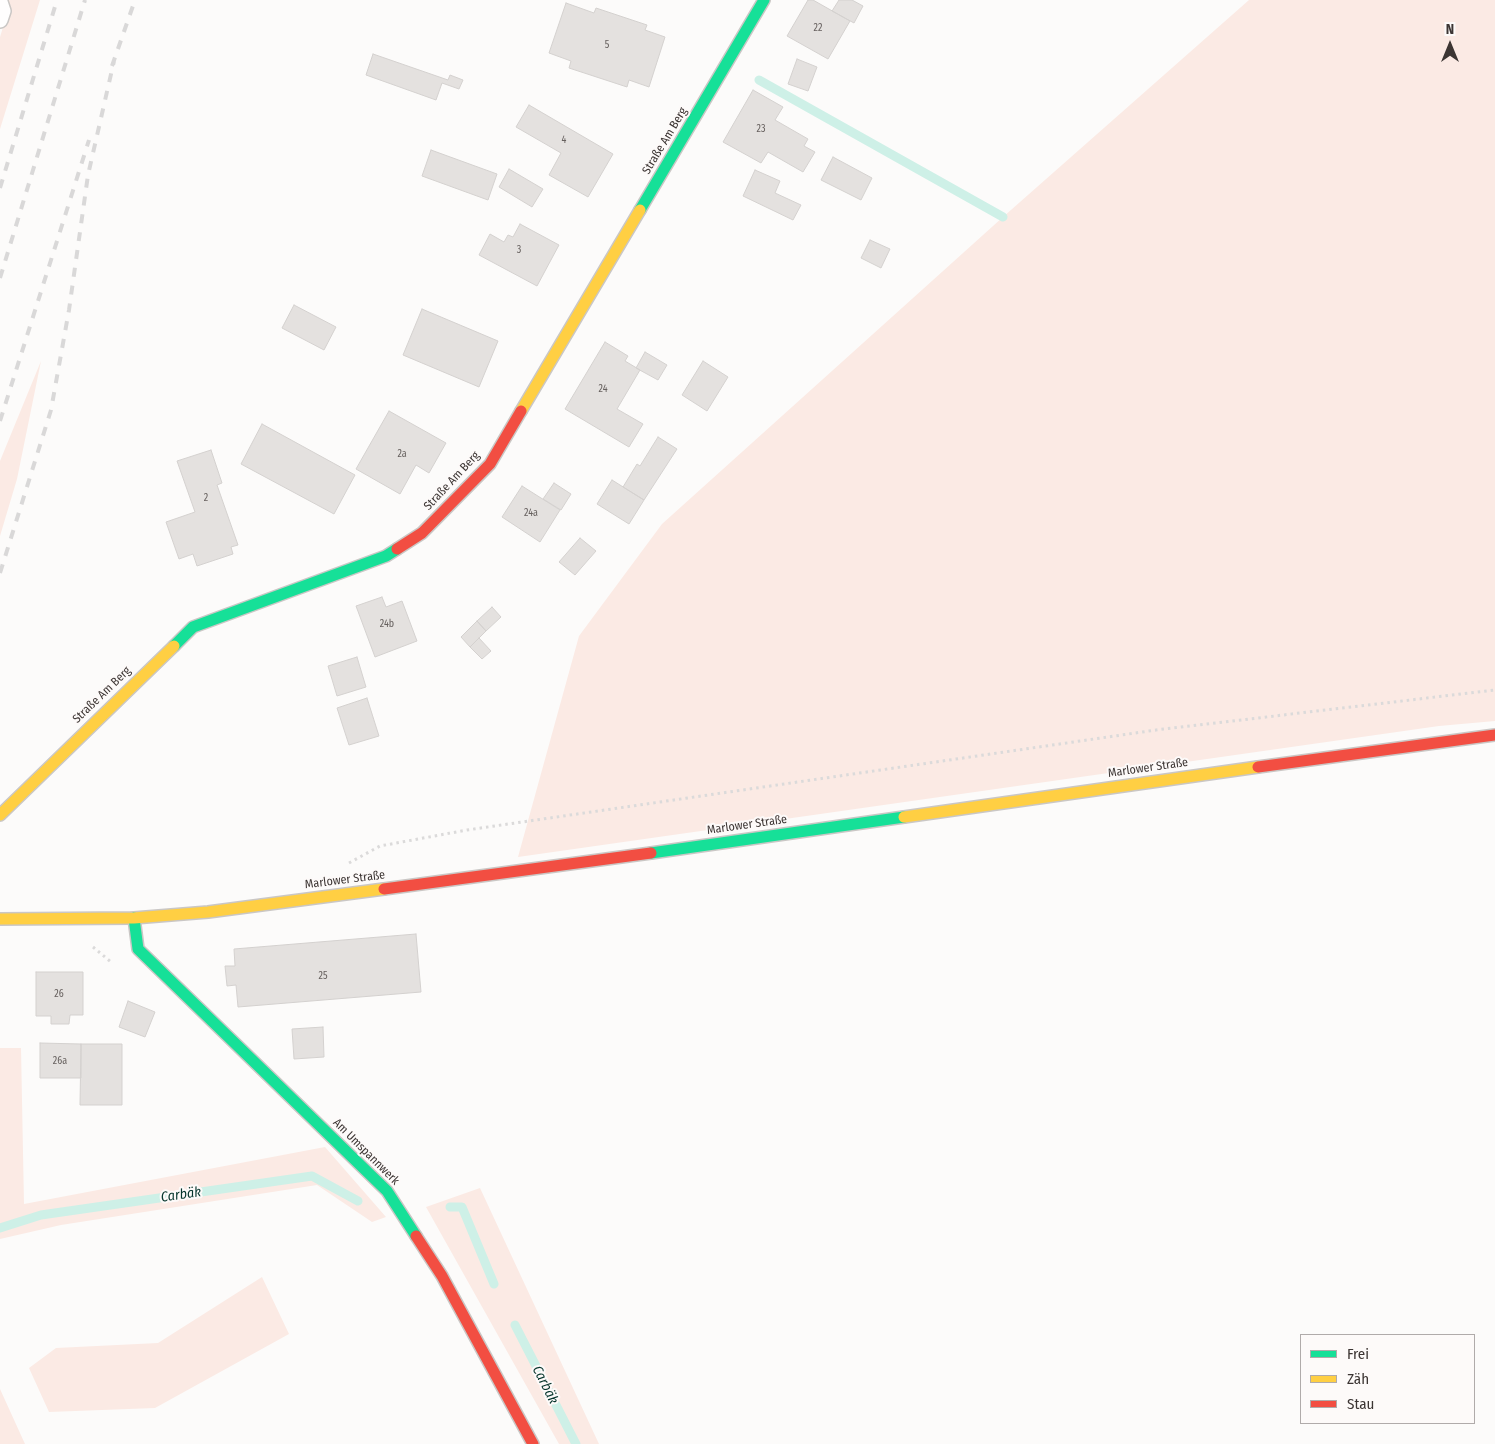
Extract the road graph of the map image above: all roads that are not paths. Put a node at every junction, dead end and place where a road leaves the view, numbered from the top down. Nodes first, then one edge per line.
1 (764, 0) edge
2 (0, 2) edge
3 (0, 20) edge
4 (1495, 735) edge
5 (0, 816) edge
6 (134, 918) junction
7 (0, 919) edge
8 (533, 1444) edge

1 - 5 street, Straße Am Berg
2 - 3 lane
4 - 6 street, Marlower Straße
6 - 7 street, Marlower Straße
6 - 8 street, Am Umspannwerk

